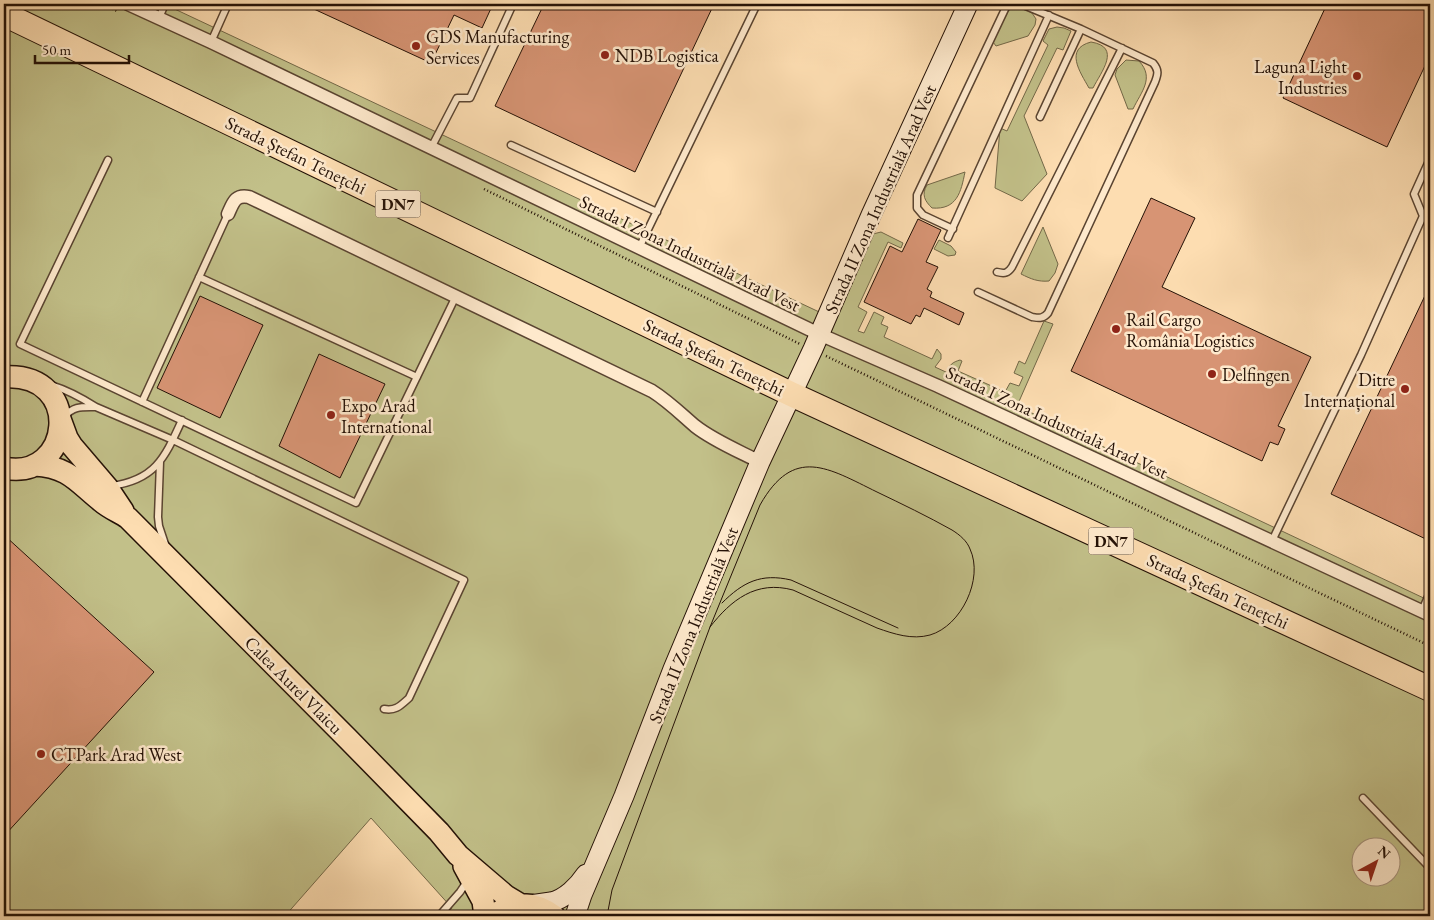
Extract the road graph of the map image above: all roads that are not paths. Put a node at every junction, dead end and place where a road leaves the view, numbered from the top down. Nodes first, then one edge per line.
1 (165, 4) edge
2 (228, 4) edge
3 (513, 4) edge
4 (757, 4) edge
5 (968, 4) edge
6 (1011, 4) edge
7 (1021, 4) edge
8 (124, 8) edge
9 (4, 14) edge
10 (1049, 15) junction
11 (159, 18) junction
12 (1081, 29) junction
13 (211, 42) junction
14 (1122, 48) junction
15 (1040, 117) dead end
16 (511, 145) dead end
17 (431, 148) junction
18 (108, 160) dead end
19 (1430, 162) edge
20 (657, 212) junction
21 (228, 214) joint
22 (1427, 215) edge
23 (952, 229) junction
24 (948, 238) dead end
25 (639, 248) junction
26 (998, 272) dead end
27 (199, 277) junction
28 (978, 292) dead end
29 (456, 296) junction
30 (816, 342) junction
31 (14, 376) edge
32 (417, 377) junction
33 (791, 394) junction
34 (142, 402) junction
35 (96, 407) junction
36 (60, 419) junction
37 (182, 420) junction
38 (173, 440) junction
39 (160, 462) junction
40 (760, 462) junction
41 (35, 465) junction
42 (4, 468) edge
43 (107, 487) junction
44 (128, 518) junction
45 (1272, 541) junction
46 (173, 562) junction
47 (1430, 592) edge
48 (1426, 613) edge
49 (1430, 689) edge
50 (384, 709) dead end
51 (1362, 798) dead end
52 (458, 855) junction
53 (599, 857) junction
54 (1430, 868) edge
55 (470, 877) junction
56 (526, 904) junction
57 (439, 916) edge
58 (485, 916) edge
59 (492, 916) edge
60 (554, 916) edge
61 (575, 916) edge

1 - 11 lane
2 - 13 lane
3 - 17 lane
4 - 20 lane
5 - 30 street, Strada II Zona Industrială Arad Vest
6 - 23 lane
7 - 10 lane
8 - 11 street, Strada I Zona Industrială Arad Vest
9 - 33 highway, Strada Ștefan Tenețchi / DN7
10 - 12 lane
10 - 23 lane
11 - 13 street, Strada I Zona Industrială Arad Vest
12 - 14 lane
12 - 15 lane
13 - 17 street, Strada I Zona Industrială Arad Vest
14 - 26 lane
14 - 28 lane
16 - 20 lane
17 - 25 street, Strada I Zona Industrială Arad Vest
18 - 34 lane
19 - 22 lane
20 - 25 lane
21 - 27 lane
21 - 29 street
22 - 45 lane
23 - 24 lane
25 - 30 street, Strada I Zona Industrială Arad Vest
27 - 32 lane
27 - 34 lane
29 - 32 lane
29 - 40 street
30 - 33 street, Strada II Zona Industrială Arad Vest
30 - 45 street, Strada I Zona Industrială Arad Vest
31 - 35 lane
31 - 36 main road
32 - 37 lane
33 - 40 street, Strada II Zona Industrială Vest
33 - 49 highway, Strada Ștefan Tenețchi / DN7
34 - 37 lane
35 - 36 lane
35 - 38 lane
36 - 41 main road
36 - 43 main road
37 - 38 lane
38 - 39 lane
38 - 50 lane
39 - 43 lane
39 - 46 lane
40 - 53 street, Strada II Zona Industrială Vest
41 - 42 main road
41 - 44 main road
43 - 44 main road
44 - 46 main road, Calea Aurel Vlaicu
45 - 48 street, Strada I Zona Industrială Arad Vest
46 - 52 main road, Calea Aurel Vlaicu
47 - 48 lane
51 - 54 lane
52 - 55 main road, Calea Aurel Vlaicu
52 - 56 main road, Calea Aurel Vlaicu
53 - 56 street, Strada II Zona Industrială Vest
53 - 61 street, Strada II Zona Industrială Vest
55 - 57 lane
55 - 58 main road, Calea Aurel Vlaicu
56 - 59 main road
56 - 60 main road, Calea Aurel Vlaicu

